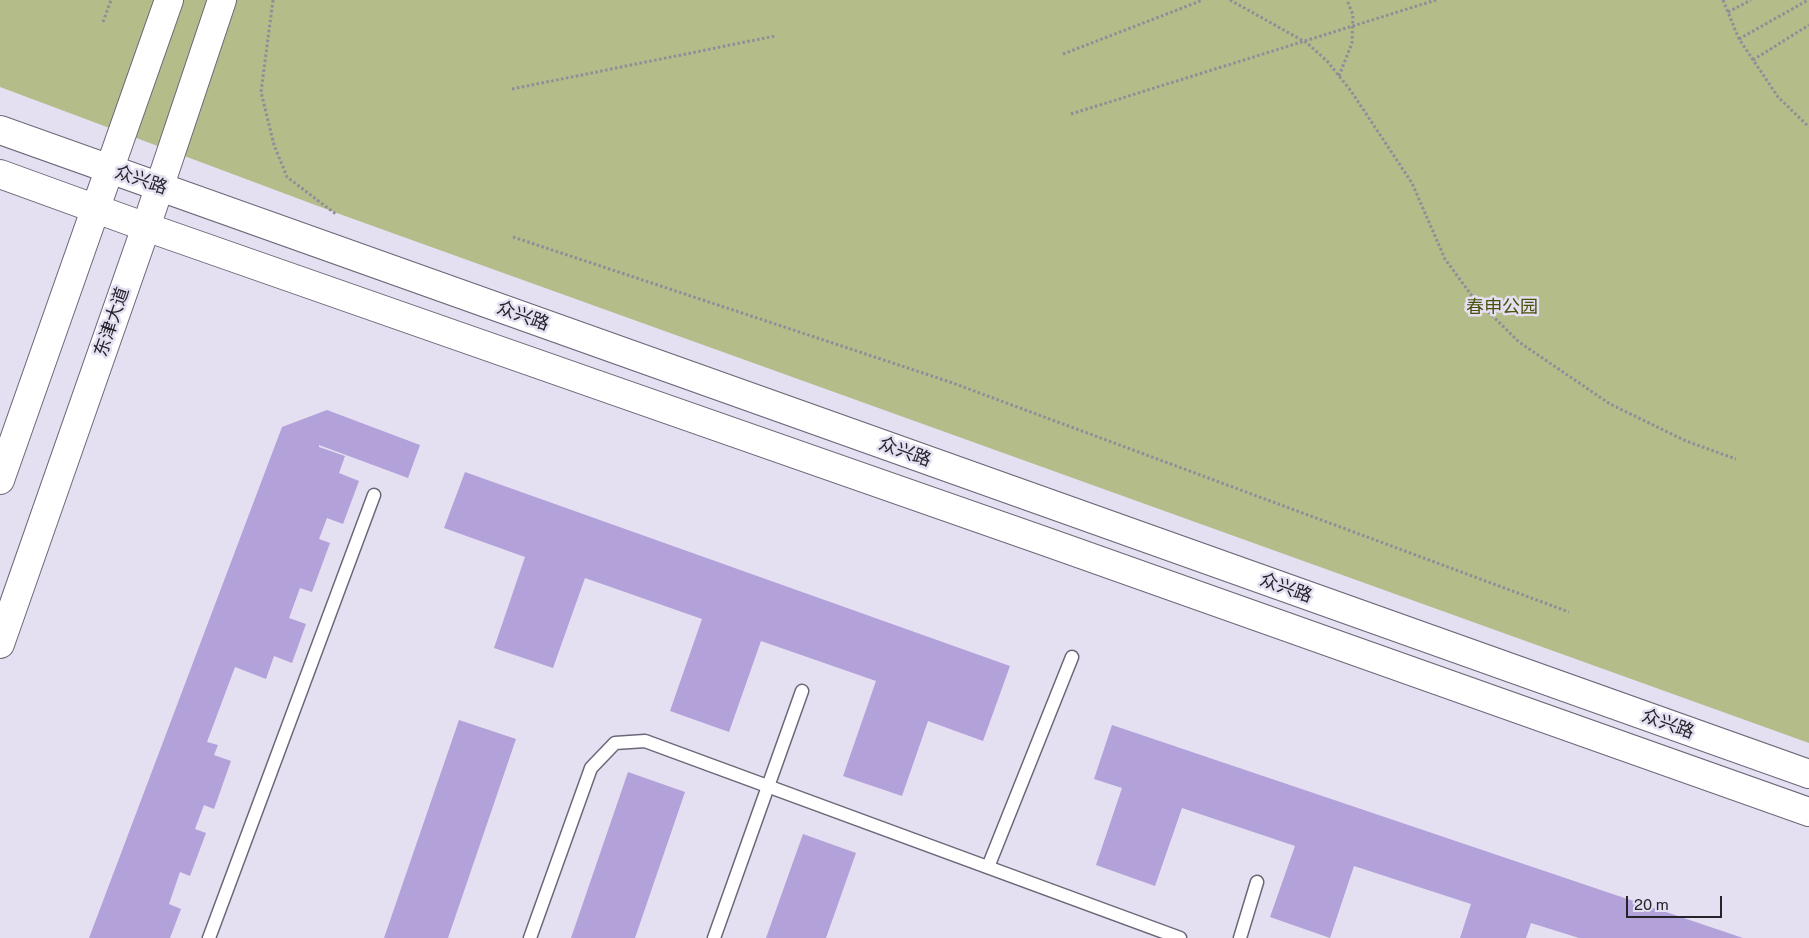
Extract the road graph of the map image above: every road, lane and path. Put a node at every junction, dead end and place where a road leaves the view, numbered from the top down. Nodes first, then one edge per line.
1 (111, 0) edge
2 (169, 0) edge
3 (222, 0) edge
4 (273, 0) edge
5 (1203, 0) edge
6 (1230, 0) edge
7 (1347, 0) edge
8 (1436, 0) edge
9 (1723, 0) edge
10 (1751, 0) edge
11 (1808, 0) edge
12 (1728, 12) junction
13 (103, 22) dead end
14 (1809, 25) edge
15 (775, 36) dead end
16 (1740, 39) junction
17 (1063, 54) dead end
18 (1754, 60) junction
19 (1339, 76) junction
20 (512, 89) dead end
21 (1071, 114) dead end
22 (1809, 127) edge
23 (0, 130) edge
24 (110, 170) junction
25 (0, 174) edge
26 (160, 186) junction
27 (97, 208) junction
28 (344, 221) dead end
29 (146, 227) junction
30 (512, 237) dead end
31 (1736, 459) dead end
32 (0, 480) edge
33 (374, 495) dead end
34 (1569, 612) dead end
35 (0, 644) edge
36 (1072, 657) dead end
37 (802, 691) dead end
38 (1809, 774) edge
39 (768, 786) junction
40 (1809, 812) edge
41 (988, 867) junction
42 (1257, 882) dead end
43 (209, 938) edge
44 (530, 938) edge
45 (714, 938) edge
46 (1180, 938) edge
47 (1240, 938) edge

1 - 13 path
2 - 24 street
3 - 26 street, 东津大道
4 - 28 path
5 - 17 path
6 - 19 path
7 - 19 path
8 - 21 path
9 - 12 path
10 - 12 path
11 - 16 path
12 - 16 path
14 - 18 path
15 - 20 path
16 - 18 path
18 - 22 path
19 - 31 path
23 - 24 street, 众兴路
24 - 26 street, 众兴路
24 - 27 street
25 - 27 street, 众兴路
26 - 29 street, 东津大道
26 - 38 street, 众兴路
27 - 29 street, 众兴路
27 - 32 street
29 - 35 street, 东津大道
29 - 40 street, 众兴路
30 - 34 path
33 - 43 lane
36 - 41 lane
37 - 39 lane
39 - 41 lane
39 - 44 lane
39 - 45 lane
41 - 46 lane
42 - 47 lane

